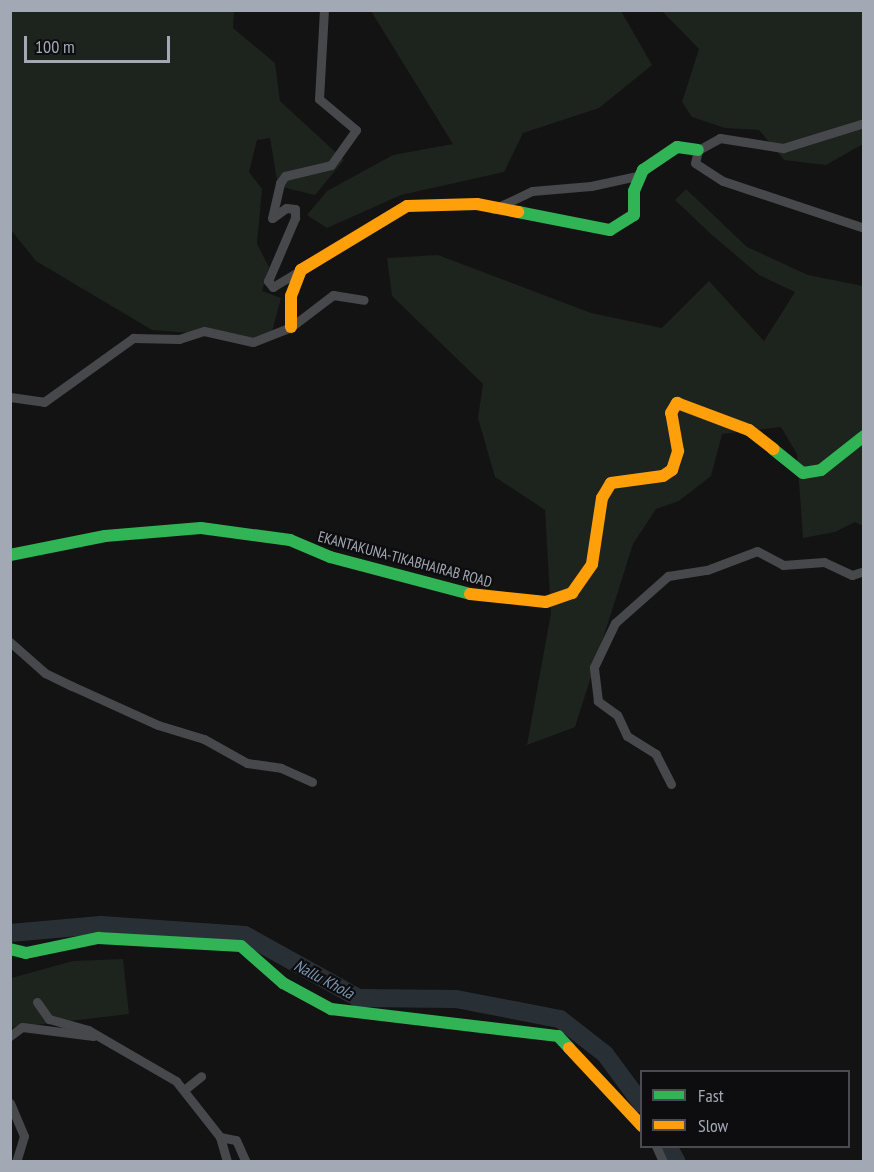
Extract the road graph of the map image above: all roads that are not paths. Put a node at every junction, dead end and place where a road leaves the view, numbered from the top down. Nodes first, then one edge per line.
1 (324, 10) edge
2 (864, 123) edge
3 (698, 150) junction
4 (642, 175) junction
5 (494, 208) junction
6 (864, 228) edge
7 (301, 270) junction
8 (364, 300) dead end
9 (291, 327) junction
10 (10, 397) edge
11 (864, 436) edge
12 (10, 555) edge
13 (864, 571) edge
14 (10, 642) edge
15 (312, 782) dead end
16 (671, 784) dead end
17 (10, 949) edge
18 (37, 1002) dead end
19 (10, 1036) edge
20 (93, 1036) junction
21 (201, 1076) dead end
22 (184, 1090) junction
23 (10, 1103) edge
24 (640, 1124) edge
25 (220, 1137) junction
26 (16, 1161) edge
27 (227, 1161) edge
28 (246, 1161) edge

1 - 7 street
2 - 3 street
3 - 4 street
3 - 6 street
4 - 5 street
4 - 5 street
5 - 7 street
7 - 9 street
8 - 9 street
9 - 10 street
11 - 12 street, EKANTAKUNA-TIKABHAIRAB ROAD
13 - 16 street
14 - 15 street
17 - 24 street
18 - 20 street
19 - 20 street
20 - 22 street
21 - 22 street
22 - 25 street
23 - 26 street
25 - 27 street
25 - 28 street

